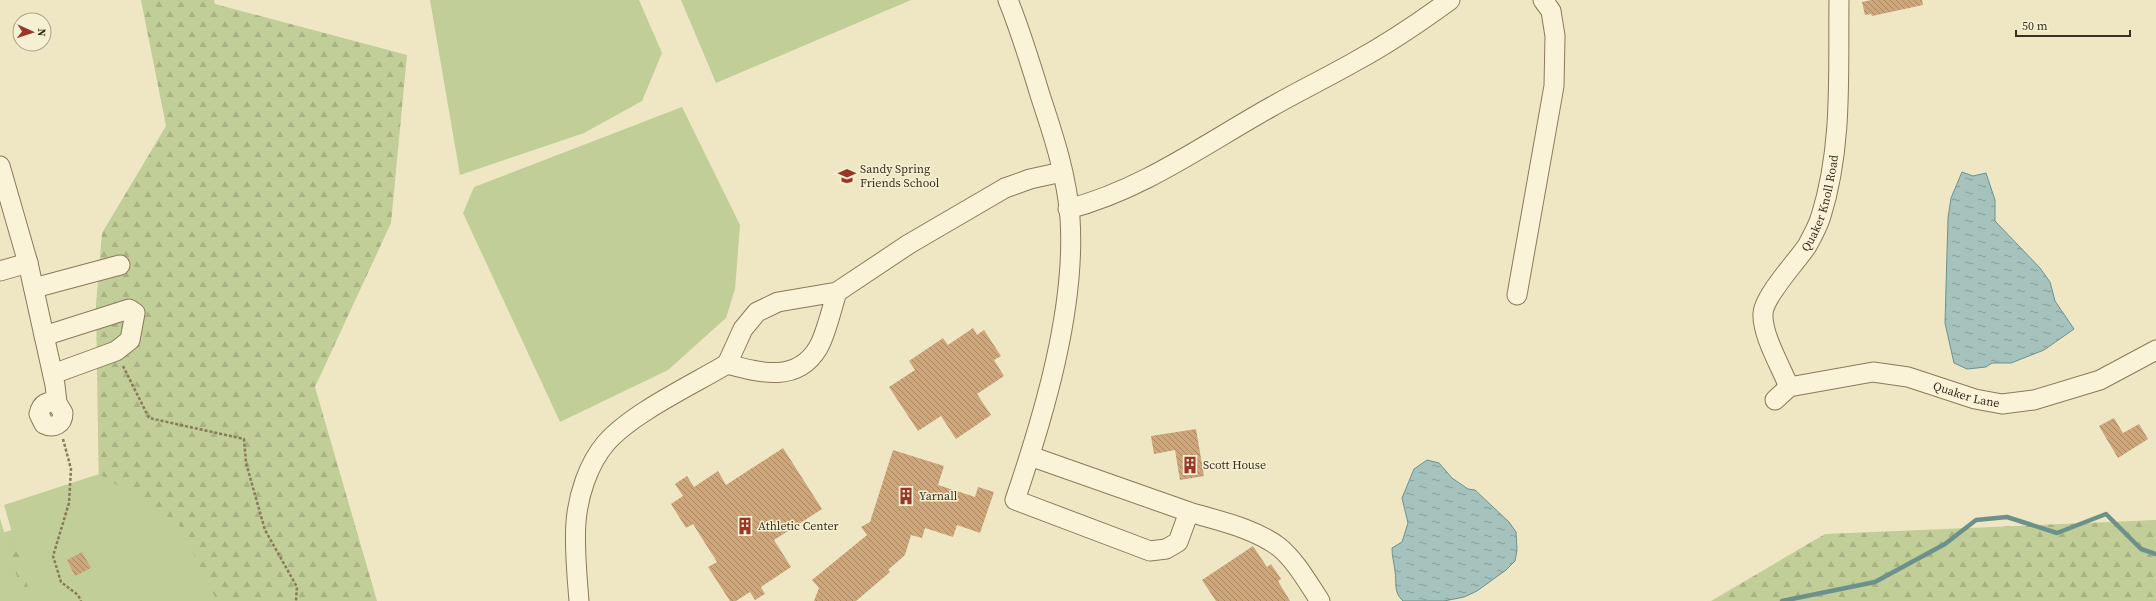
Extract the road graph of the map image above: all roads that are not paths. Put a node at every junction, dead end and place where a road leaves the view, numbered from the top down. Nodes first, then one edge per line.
1 (1008, 0) edge
2 (1450, 0) edge
3 (1543, 0) edge
4 (1839, 0) edge
5 (0, 166) edge
6 (1062, 172) junction
7 (1068, 209) junction
8 (28, 263) junction
9 (120, 265) dead end
10 (0, 270) edge
11 (34, 288) junction
12 (837, 292) junction
13 (1517, 295) dead end
14 (44, 336) junction
15 (2156, 350) edge
16 (727, 364) junction
17 (53, 374) junction
18 (1789, 388) junction
19 (1775, 400) dead end
20 (59, 423) road end
21 (1030, 456) junction
22 (1189, 512) junction
23 (579, 601) edge
24 (1320, 601) edge

1 - 6 street
2 - 7 street
3 - 13 street
4 - 18 street, Quaker Knoll Road
5 - 8 street
6 - 7 street
6 - 12 street
7 - 21 street
8 - 10 street
8 - 11 street
9 - 11 street
11 - 14 street
12 - 16 street
12 - 16 street
14 - 17 street
14 - 17 street
15 - 18 street, Quaker Lane
16 - 23 street
17 - 20 street
18 - 19 street, Quaker Lane
21 - 22 street
21 - 22 street
22 - 24 street

